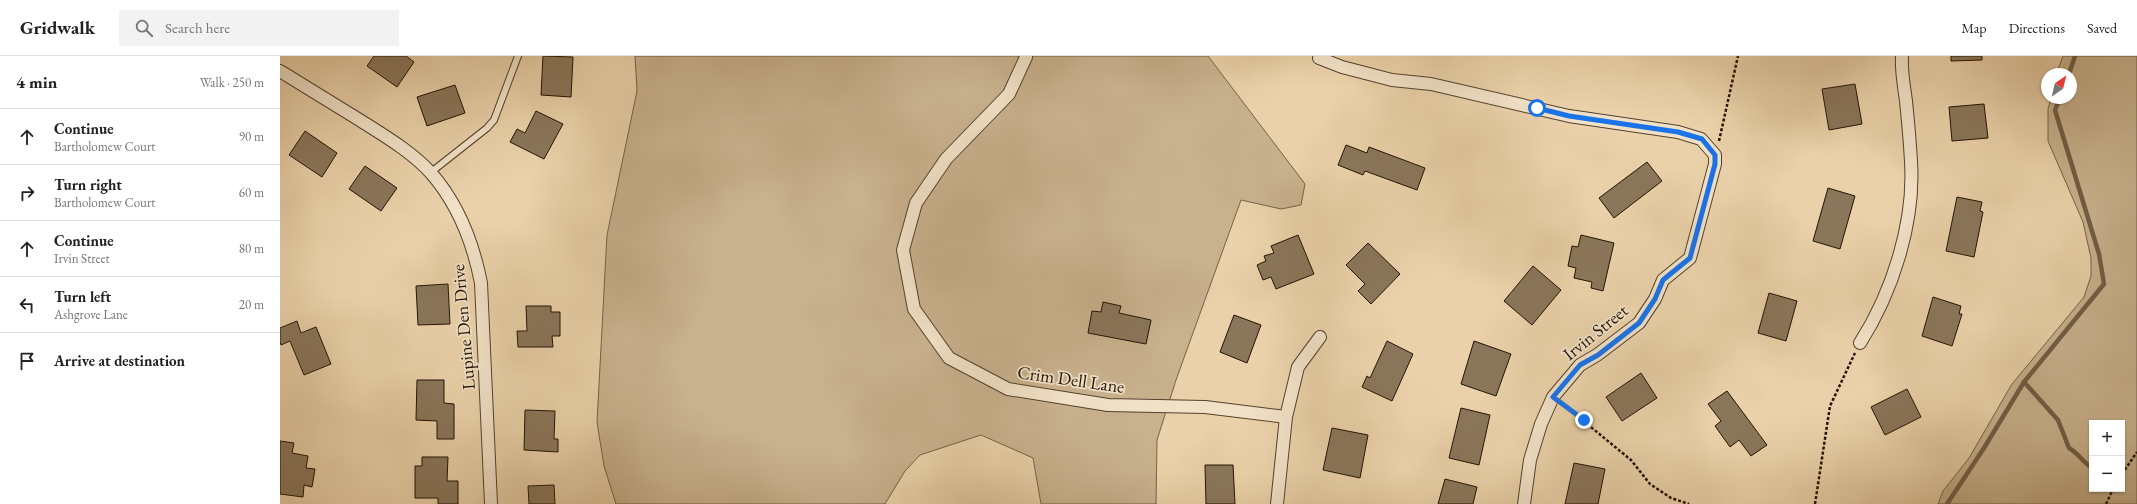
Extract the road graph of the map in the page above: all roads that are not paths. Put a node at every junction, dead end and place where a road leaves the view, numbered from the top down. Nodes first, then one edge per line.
1 (518, 56) edge
2 (1902, 56) edge
3 (1026, 57) dead end
4 (1319, 58) dead end
5 (280, 71) edge
6 (430, 172) junction
7 (1320, 337) dead end
8 (1860, 344) road end
9 (1286, 417) junction
10 (491, 504) edge
11 (1277, 504) edge
12 (1524, 504) edge

1 - 6 lane
2 - 8 street
3 - 9 street, Crim Dell Lane
4 - 12 street, Irvin Street
5 - 6 street, Lupine Den Drive
6 - 10 street, Lupine Den Drive
7 - 9 street
9 - 11 street

